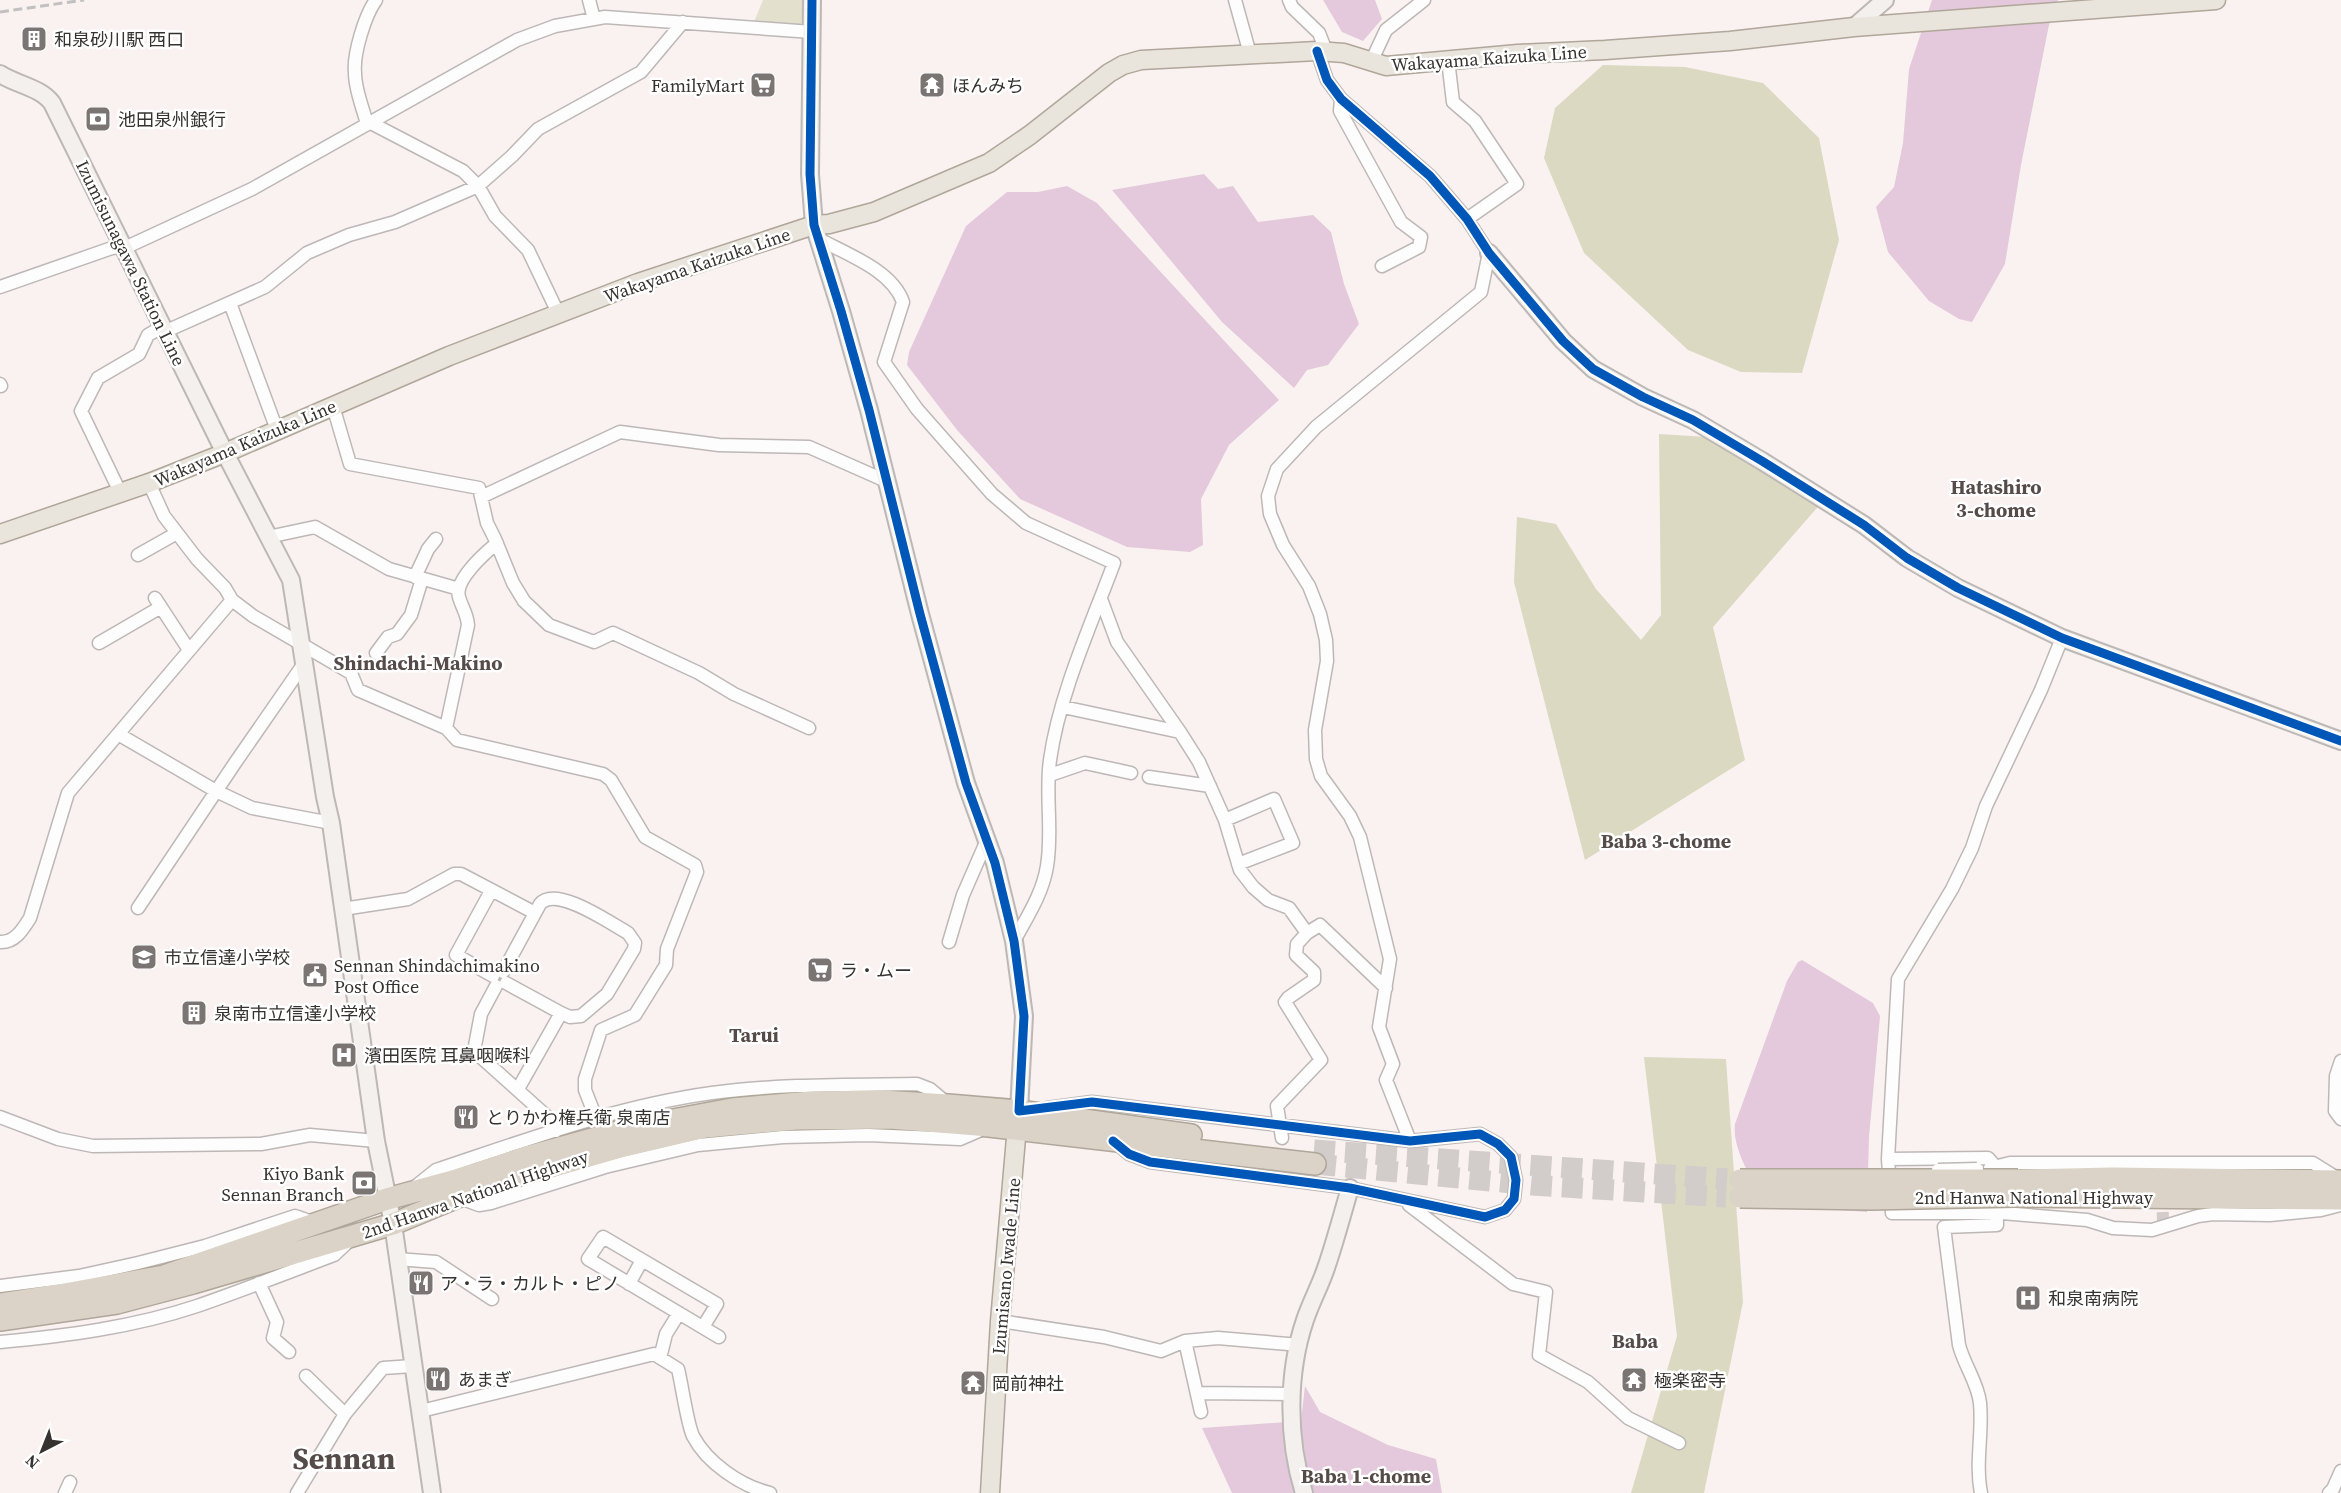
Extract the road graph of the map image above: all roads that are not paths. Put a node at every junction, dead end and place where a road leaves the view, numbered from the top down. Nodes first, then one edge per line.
1 (376, 0) edge
2 (589, 0) edge
3 (812, 0) edge
4 (1235, 0) edge
5 (1289, 0) edge
6 (1424, 0) edge
7 (1885, 0) edge
8 (2216, 0) edge
9 (594, 19) junction
10 (683, 22) junction
11 (1854, 27) junction
12 (812, 32) junction
13 (1322, 51) junction
14 (1250, 54) junction
15 (1448, 60) junction
16 (1371, 62) junction
17 (0, 74) edge
18 (1341, 99) junction
19 (369, 124) junction
20 (478, 186) junction
21 (1467, 219) junction
22 (816, 232) junction
23 (124, 247) junction
24 (1489, 253) junction
25 (1382, 266) dead end
26 (0, 287) edge
27 (231, 303) junction
28 (559, 315) junction
29 (163, 330) junction
30 (333, 406) junction
31 (276, 430) junction
32 (225, 453) junction
33 (886, 481) junction
34 (149, 483) junction
35 (120, 492) junction
36 (482, 497) junction
37 (177, 533) junction
38 (0, 534) edge
39 (268, 537) junction
40 (436, 539) dead end
41 (497, 543) junction
42 (138, 555) dead end
43 (418, 578) junction
44 (459, 589) junction
45 (1101, 599) junction
46 (232, 600) junction
47 (2062, 638) junction
48 (99, 643) dead end
49 (302, 644) junction
50 (189, 650) junction
51 (376, 652) dead end
52 (305, 662) junction
53 (1063, 707) junction
54 (446, 728) junction
55 (809, 728) dead end
56 (1180, 732) junction
57 (118, 734) junction
58 (2341, 741) edge
59 (1131, 773) dead end
60 (1050, 775) junction
61 (1149, 777) dead end
62 (1210, 786) junction
63 (216, 791) junction
64 (1225, 820) junction
65 (331, 823) junction
66 (987, 840) junction
67 (1238, 864) junction
68 (491, 891) junction
69 (138, 908) dead end
70 (343, 909) junction
71 (535, 913) junction
72 (1307, 933) junction
73 (1014, 941) junction
74 (0, 942) edge
75 (949, 942) dead end
76 (499, 979) junction
77 (1386, 988) junction
78 (561, 1014) junction
79 (2341, 1061) edge
80 (518, 1089) junction
81 (948, 1104) junction
82 (0, 1117) edge
83 (596, 1118) junction
84 (2341, 1119) edge
85 (1018, 1120) junction
86 (555, 1131) junction
87 (1281, 1132) junction
88 (376, 1141) junction
89 (1113, 1141) junction
90 (1410, 1142) junction
91 (1888, 1159) junction
92 (1996, 1167) junction
93 (1776, 1180) junction
94 (2341, 1181) edge
95 (1350, 1188) junction
96 (2017, 1188) junction
97 (396, 1196) junction
98 (1791, 1198) junction
99 (2341, 1199) edge
100 (1403, 1201) junction
101 (2341, 1205) edge
102 (1995, 1213) junction
103 (315, 1223) junction
104 (393, 1224) junction
105 (355, 1235) junction
106 (397, 1259) junction
107 (642, 1260) junction
108 (259, 1283) junction
109 (629, 1284) junction
110 (0, 1286) edge
111 (492, 1299) dead end
112 (0, 1304) edge
113 (679, 1313) junction
114 (0, 1320) edge
115 (1000, 1322) junction
116 (703, 1328) junction
117 (719, 1337) dead end
118 (1185, 1341) junction
119 (0, 1342) edge
120 (1300, 1345) junction
121 (289, 1352) dead end
122 (660, 1358) junction
123 (413, 1366) junction
124 (306, 1376) dead end
125 (1197, 1393) junction
126 (1292, 1394) junction
127 (420, 1411) junction
128 (1202, 1412) dead end
129 (345, 1414) junction
130 (1679, 1443) dead end
131 (2341, 1471) edge
132 (755, 1491) edge
133 (297, 1493) edge
134 (432, 1493) edge
135 (770, 1493) edge
136 (990, 1493) edge
137 (1304, 1493) edge
138 (1981, 1493) edge
139 (2329, 1493) edge

1 - 19 street
2 - 9 street
3 - 12 street
4 - 14 street
5 - 13 street
6 - 16 street
7 - 11 street
8 - 11 main road, Wakayama Kaizuka Line
9 - 10 street
9 - 19 street
10 - 12 street
10 - 20 street
11 - 15 main road, Wakayama Kaizuka Line
12 - 22 street
13 - 14 main road, Wakayama Kaizuka Line
13 - 16 main road, Wakayama Kaizuka Line
13 - 18 street
14 - 22 main road, Wakayama Kaizuka Line
15 - 16 main road, Wakayama Kaizuka Line
15 - 21 street
17 - 23 street, Izumisunagawa Station Line
18 - 21 street
18 - 25 street
19 - 20 street
19 - 23 street
20 - 27 street
20 - 28 street
21 - 24 street
22 - 28 main road, Wakayama Kaizuka Line
22 - 33 street
22 - 45 street
23 - 26 street
23 - 29 street, Izumisunagawa Station Line
24 - 47 street
24 - 77 street
27 - 29 street
27 - 31 street
28 - 30 main road, Wakayama Kaizuka Line
29 - 32 street, Izumisunagawa Station Line
29 - 35 street
30 - 31 main road, Wakayama Kaizuka Line
30 - 36 street
31 - 32 main road, Wakayama Kaizuka Line
32 - 34 main road, Wakayama Kaizuka Line
32 - 39 street, Izumisunagawa Station Line
33 - 36 street
33 - 66 street
34 - 35 main road, Wakayama Kaizuka Line
34 - 37 street
35 - 38 main road, Wakayama Kaizuka Line
36 - 41 street
37 - 42 street
37 - 46 street
39 - 43 street
39 - 49 street, Izumisunagawa Station Line
40 - 43 street
41 - 44 street
41 - 55 street
43 - 44 street
43 - 51 street
44 - 54 street
45 - 53 street
45 - 56 street
46 - 49 street
46 - 50 street
47 - 58 street
47 - 91 street
48 - 50 street
49 - 52 street, Izumisunagawa Station Line
49 - 54 street
50 - 57 street
52 - 63 street
52 - 65 street, Izumisunagawa Station Line
53 - 56 street
53 - 60 street
54 - 83 street
56 - 62 street
57 - 63 street
57 - 74 street
59 - 60 street
60 - 73 street
61 - 62 street
62 - 64 street
63 - 65 street
63 - 69 street
64 - 67 street
64 - 67 street
65 - 70 street, Izumisunagawa Station Line
66 - 73 street
66 - 75 street
67 - 72 street
68 - 70 street
68 - 71 street
68 - 76 street
70 - 88 street, Izumisunagawa Station Line
71 - 76 street
71 - 78 street
72 - 77 street
72 - 87 street
73 - 85 street
76 - 78 street
76 - 80 street
77 - 90 street
78 - 80 street
79 - 84 street
80 - 86 street
81 - 83 street
81 - 85 highway, 2nd Hanwa National Highway
81 - 97 highway, 2nd Hanwa National Highway
82 - 88 street
83 - 86 street
85 - 87 street
85 - 89 highway, 2nd Hanwa National Highway
85 - 89 highway, 2nd Hanwa National Highway
85 - 104 highway, 2nd Hanwa National Highway
85 - 115 main road, Izumisano Iwade Line
86 - 97 street
87 - 90 street
88 - 97 street, Izumisunagawa Station Line
89 - 95 street
90 - 100 street
91 - 92 street
91 - 102 street
92 - 93 street, bridge
92 - 94 street
92 - 102 street
93 - 96 highway, 2nd Hanwa National Highway, bridge
93 - 98 highway, 2nd Hanwa National Highway, bridge
94 - 96 highway, 2nd Hanwa National Highway
95 - 100 street
95 - 120 street
96 - 98 highway, 2nd Hanwa National Highway, bridge
96 - 99 highway, 2nd Hanwa National Highway
97 - 103 highway, 2nd Hanwa National Highway
97 - 104 street, Izumisunagawa Station Line
98 - 102 street, bridge
100 - 130 street
101 - 102 street
102 - 138 street
103 - 110 street
103 - 112 highway, 2nd Hanwa National Highway
104 - 105 highway, 2nd Hanwa National Highway
104 - 106 street, Izumisunagawa Station Line
105 - 108 street
105 - 114 highway, 2nd Hanwa National Highway
106 - 111 street
106 - 123 street, Izumisunagawa Station Line
107 - 109 street
107 - 109 street
107 - 116 street
108 - 119 street
108 - 121 street
109 - 113 street
113 - 116 street
113 - 122 street
115 - 118 street
115 - 136 main road, Izumisano Iwade Line
116 - 117 street
118 - 120 street
118 - 125 street
120 - 126 street
122 - 127 street
122 - 132 street
123 - 127 street, Izumisunagawa Station Line
123 - 129 street
124 - 129 street
125 - 126 street
125 - 128 street
126 - 137 street
127 - 134 street, Izumisunagawa Station Line
129 - 133 street
131 - 139 street
132 - 135 street

